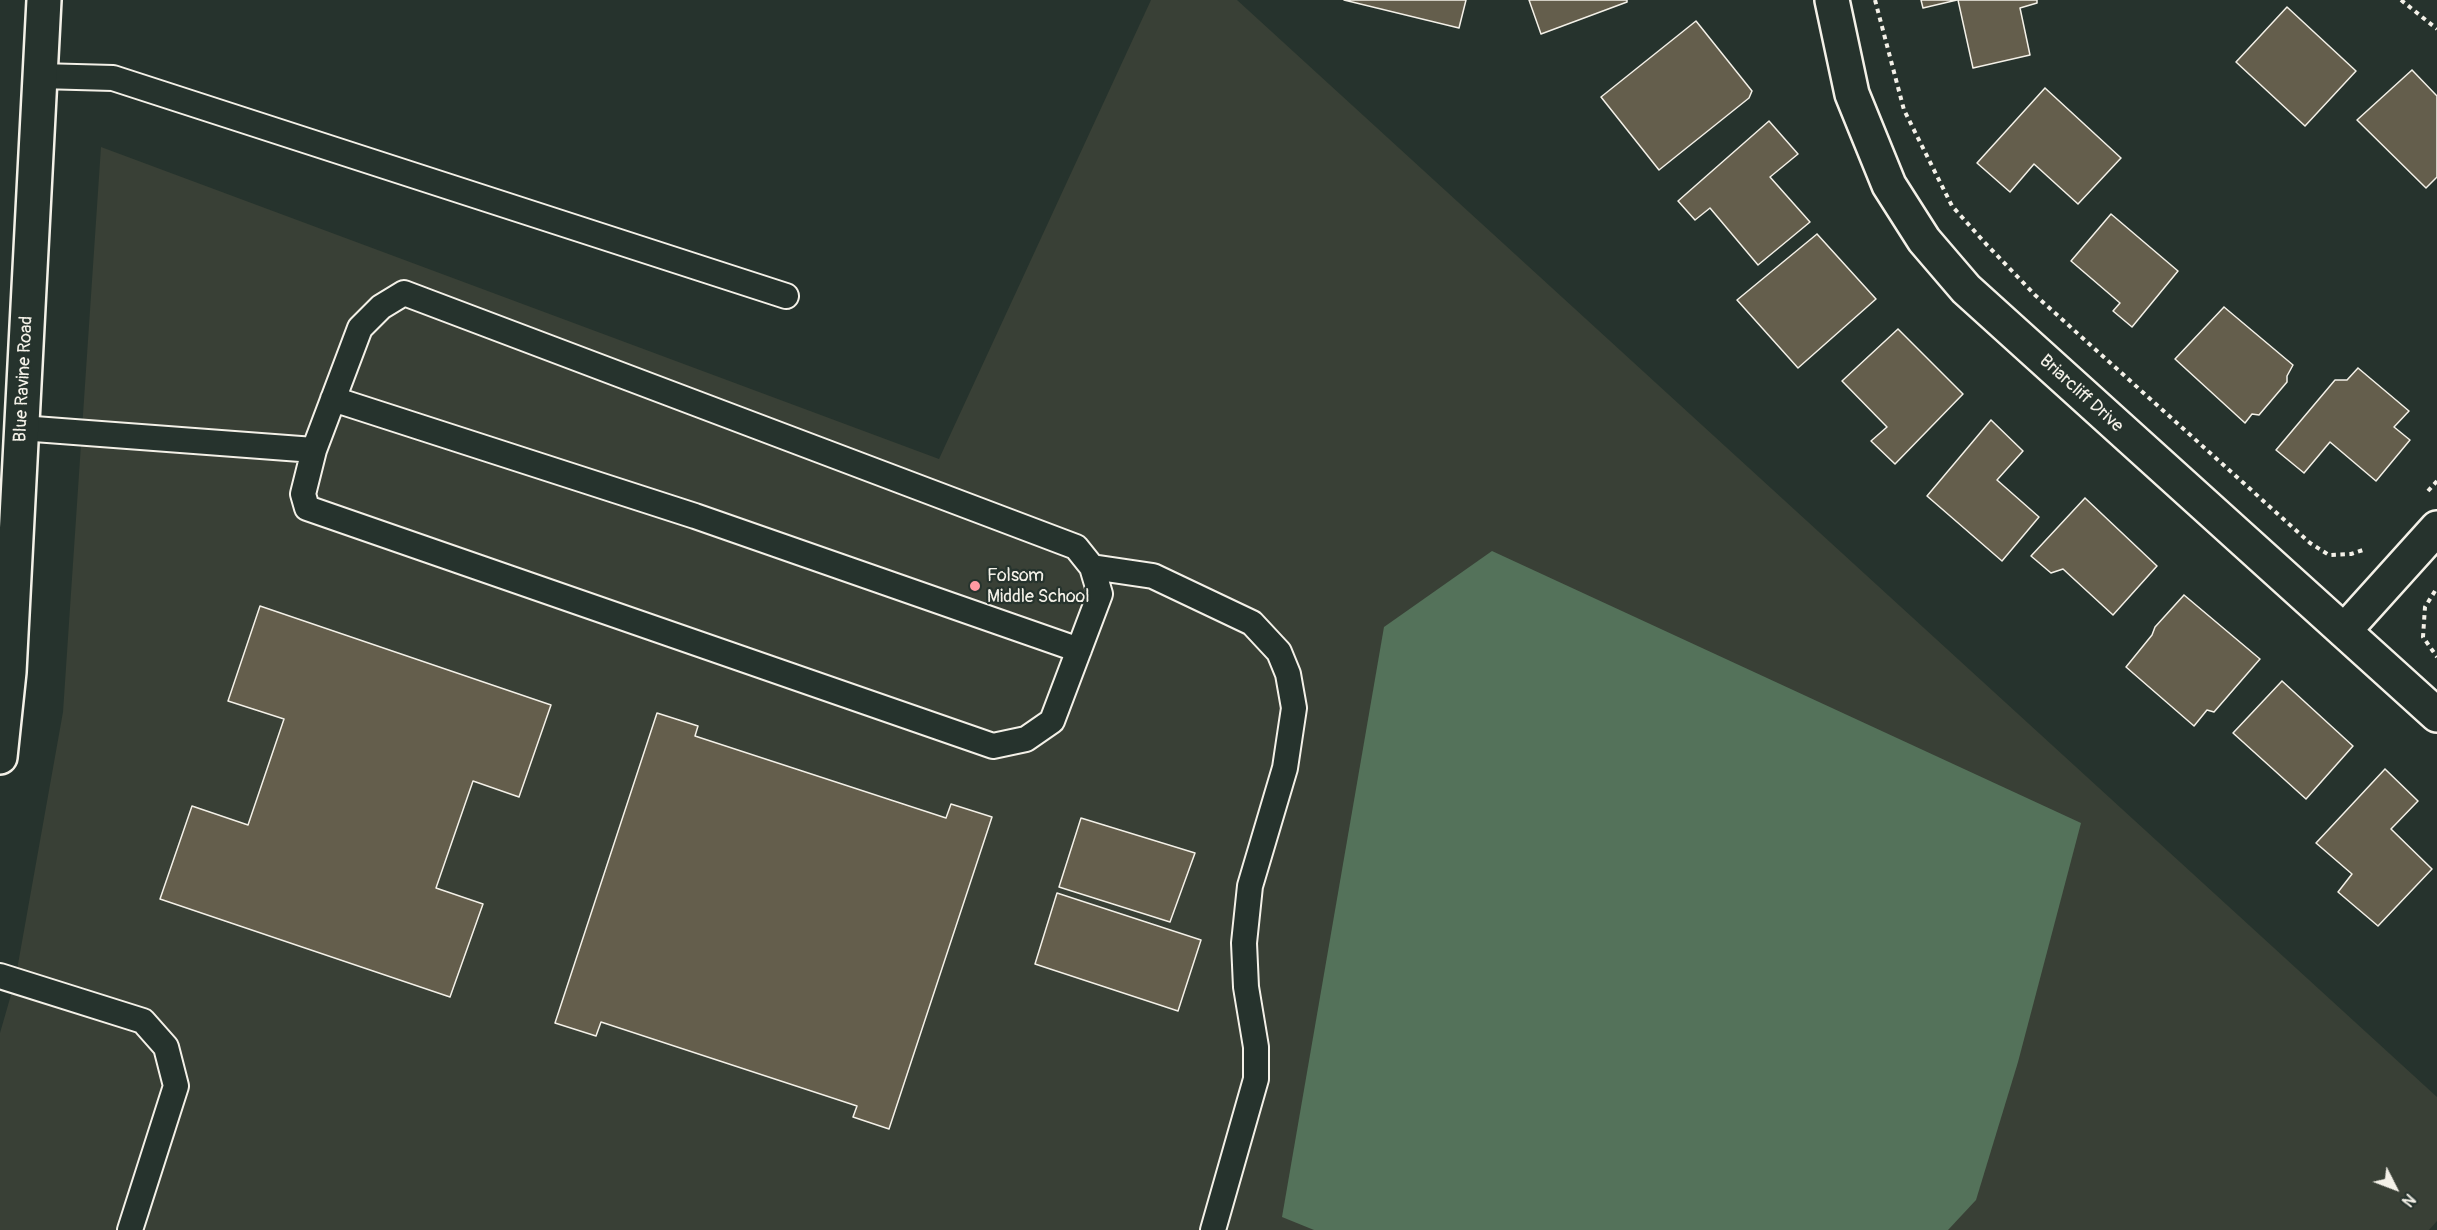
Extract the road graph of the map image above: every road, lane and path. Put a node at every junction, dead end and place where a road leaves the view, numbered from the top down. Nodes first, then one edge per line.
1 (44, 0) edge
2 (1832, 0) edge
3 (1875, 0) edge
4 (2401, 0) edge
5 (2437, 29) edge
6 (40, 76) junction
7 (786, 296) dead end
8 (333, 399) junction
9 (21, 428) junction
10 (315, 450) junction
11 (2437, 481) edge
12 (2426, 494) dead end
13 (2437, 528) edge
14 (2370, 547) dead end
15 (1092, 567) junction
16 (2437, 588) edge
17 (2344, 631) junction
18 (1078, 650) junction
19 (2437, 657) edge
20 (2437, 715) edge
21 (0, 757) edge
22 (0, 976) edge
23 (130, 1230) edge
24 (1213, 1230) edge

1 - 6 street, Blue Ravine Road
2 - 17 street, Briarcliff Drive
3 - 14 path
4 - 5 path
6 - 7 lane
6 - 9 street, Blue Ravine Road
8 - 10 lane
8 - 15 lane
8 - 18 lane
9 - 10 lane
9 - 21 street, Blue Ravine Road
10 - 18 lane
11 - 12 path
13 - 17 street
15 - 18 lane
15 - 24 lane
16 - 19 path
17 - 20 street, Briarcliff Drive
22 - 23 lane

